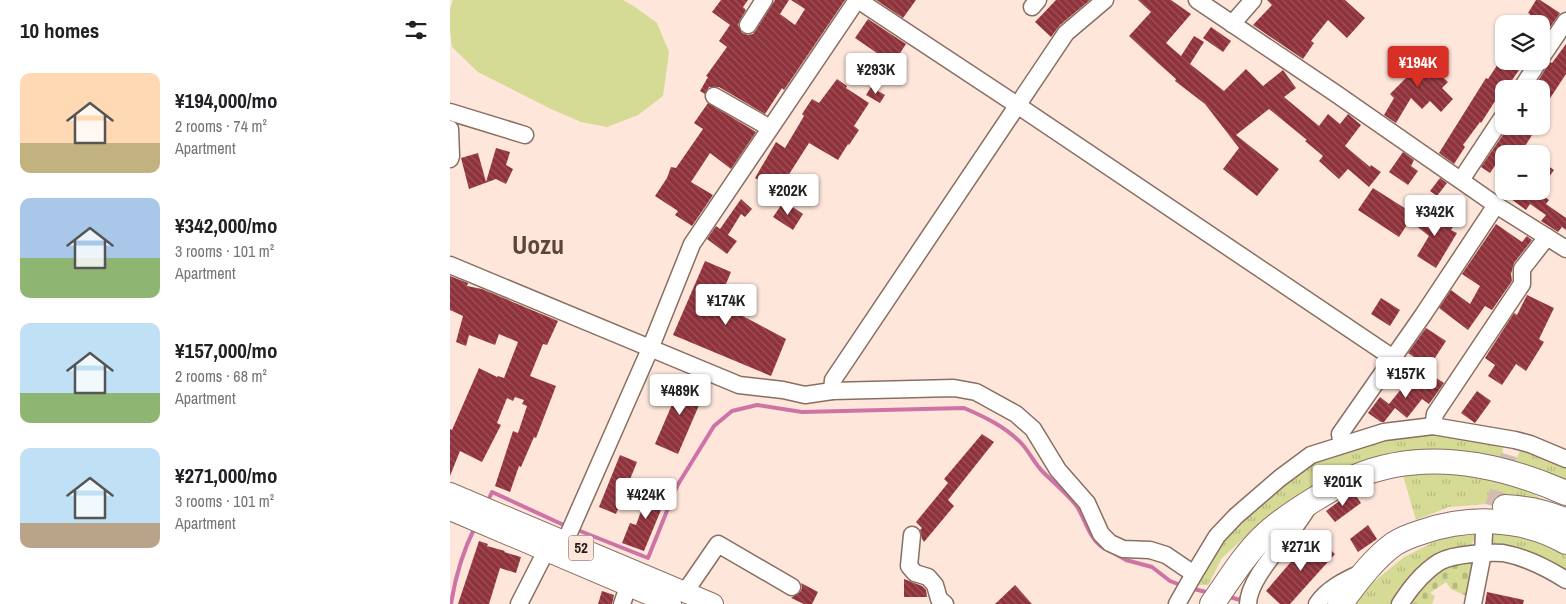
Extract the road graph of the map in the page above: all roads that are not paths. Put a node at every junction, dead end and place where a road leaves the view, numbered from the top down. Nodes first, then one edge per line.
1 (764, 0) edge
2 (857, 0) edge
3 (1105, 0) edge
4 (1197, 0) edge
5 (1253, 0) edge
6 (1566, 21) edge
7 (1232, 24) junction
8 (748, 25) dead end
9 (1550, 45) edge
10 (714, 96) dead end
11 (1017, 105) junction
12 (450, 112) edge
13 (770, 128) junction
14 (1495, 128) edge
15 (450, 129) edge
16 (525, 135) dead end
17 (450, 159) edge
18 (1460, 180) junction
19 (1496, 205) junction
20 (1547, 237) junction
21 (1566, 249) edge
22 (450, 265) edge
23 (650, 349) junction
24 (1393, 358) junction
25 (832, 391) junction
26 (1433, 426) junction
27 (1342, 446) junction
28 (1566, 460) edge
29 (1486, 466) junction
30 (450, 493) edge
31 (1566, 493) edge
32 (1310, 502) junction
33 (1566, 504) edge
34 (450, 510) edge
35 (1566, 521) edge
36 (1484, 534) tunnel mouth
37 (912, 535) dead end
38 (565, 542) junction
39 (1566, 542) edge
40 (1394, 544) junction
41 (546, 551) junction
42 (1483, 553) junction
43 (1365, 571) junction
44 (1194, 574) junction
45 (1566, 580) edge
46 (628, 587) edge
47 (792, 587) dead end
48 (678, 598) edge
49 (519, 604) edge
50 (713, 604) edge
51 (945, 604) edge
52 (1177, 604) edge
53 (1212, 604) edge
54 (1248, 604) edge
55 (1317, 604) edge
56 (1340, 604) edge
57 (1400, 604) edge
58 (1473, 604) edge

1 - 8 street
2 - 11 street
2 - 13 street
3 - 11 street
4 - 7 street
5 - 7 street
6 - 9 street
7 - 18 street
10 - 13 street
11 - 24 street
11 - 25 street
12 - 16 street
13 - 23 street
14 - 18 street
15 - 17 street
18 - 19 street
19 - 20 street
19 - 24 street
20 - 21 street
20 - 26 street
22 - 23 street
23 - 25 street
23 - 38 street
24 - 27 street
25 - 44 street
26 - 27 street
26 - 28 street
27 - 44 street
29 - 31 highway
29 - 32 highway
29 - 33 highway
30 - 38 main road, 52
32 - 53 highway
32 - 54 street
34 - 41 main road, 52
35 - 40 highway
36 - 42 street
37 - 51 street
38 - 41 street
38 - 46 main road, 52
39 - 40 highway
40 - 43 highway
41 - 46 main road, 52
41 - 49 street
42 - 45 street
42 - 57 street
42 - 58 street
43 - 55 street
43 - 56 highway
44 - 52 street
46 - 48 main road, 52
47 - 48 street
48 - 50 main road, 52

